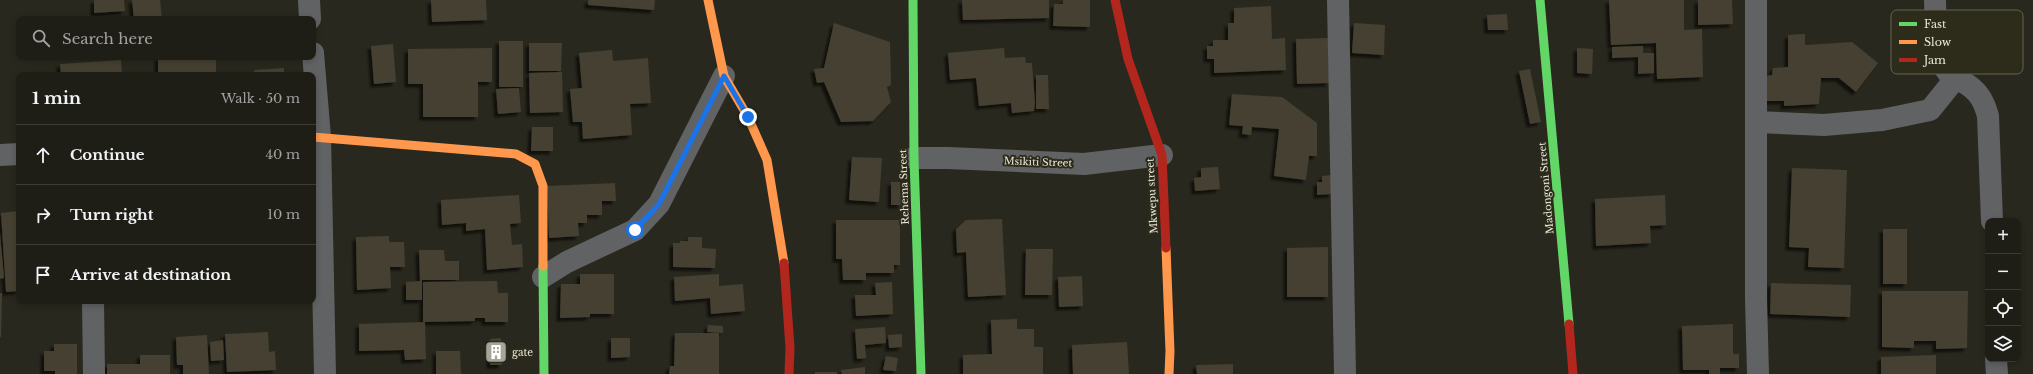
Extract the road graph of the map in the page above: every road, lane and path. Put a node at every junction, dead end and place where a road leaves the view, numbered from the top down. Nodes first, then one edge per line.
1 (309, 0) edge
2 (708, 0) edge
3 (913, 0) edge
4 (1115, 0) edge
5 (1338, 0) edge
6 (1540, 0) edge
7 (1756, 0) edge
8 (1935, 0) edge
9 (1936, 10) edge
10 (310, 16) edge
11 (313, 60) edge
12 (314, 72) edge
13 (1949, 74) edge
14 (724, 76) junction
15 (1955, 79) junction
16 (316, 116) edge
17 (1757, 122) junction
18 (317, 137) edge
19 (16, 154) edge
20 (0, 155) edge
21 (1162, 155) junction
22 (914, 158) junction
23 (1992, 218) edge
24 (543, 278) junction
25 (93, 304) edge
26 (1996, 362) edge
27 (94, 374) edge
28 (325, 374) edge
29 (544, 374) edge
30 (789, 374) edge
31 (921, 374) edge
32 (1169, 374) edge
33 (1345, 374) edge
34 (1573, 374) edge
35 (1758, 374) edge
36 (1997, 374) edge

1 - 10 street
2 - 14 street
3 - 22 street, Rehema Street
4 - 21 street, Mkwepu street
5 - 33 street
6 - 34 street, Madongoni Street
7 - 17 street
8 - 9 street
11 - 12 street
13 - 15 street
14 - 24 street
14 - 30 street
15 - 17 street
15 - 23 street
16 - 18 street
17 - 35 street
18 - 24 street
18 - 28 street
19 - 20 street
21 - 22 street, Msikiti Street
21 - 32 street, Mkwepu street
22 - 31 street, Rehema Street
24 - 29 street
25 - 27 street
26 - 36 street

